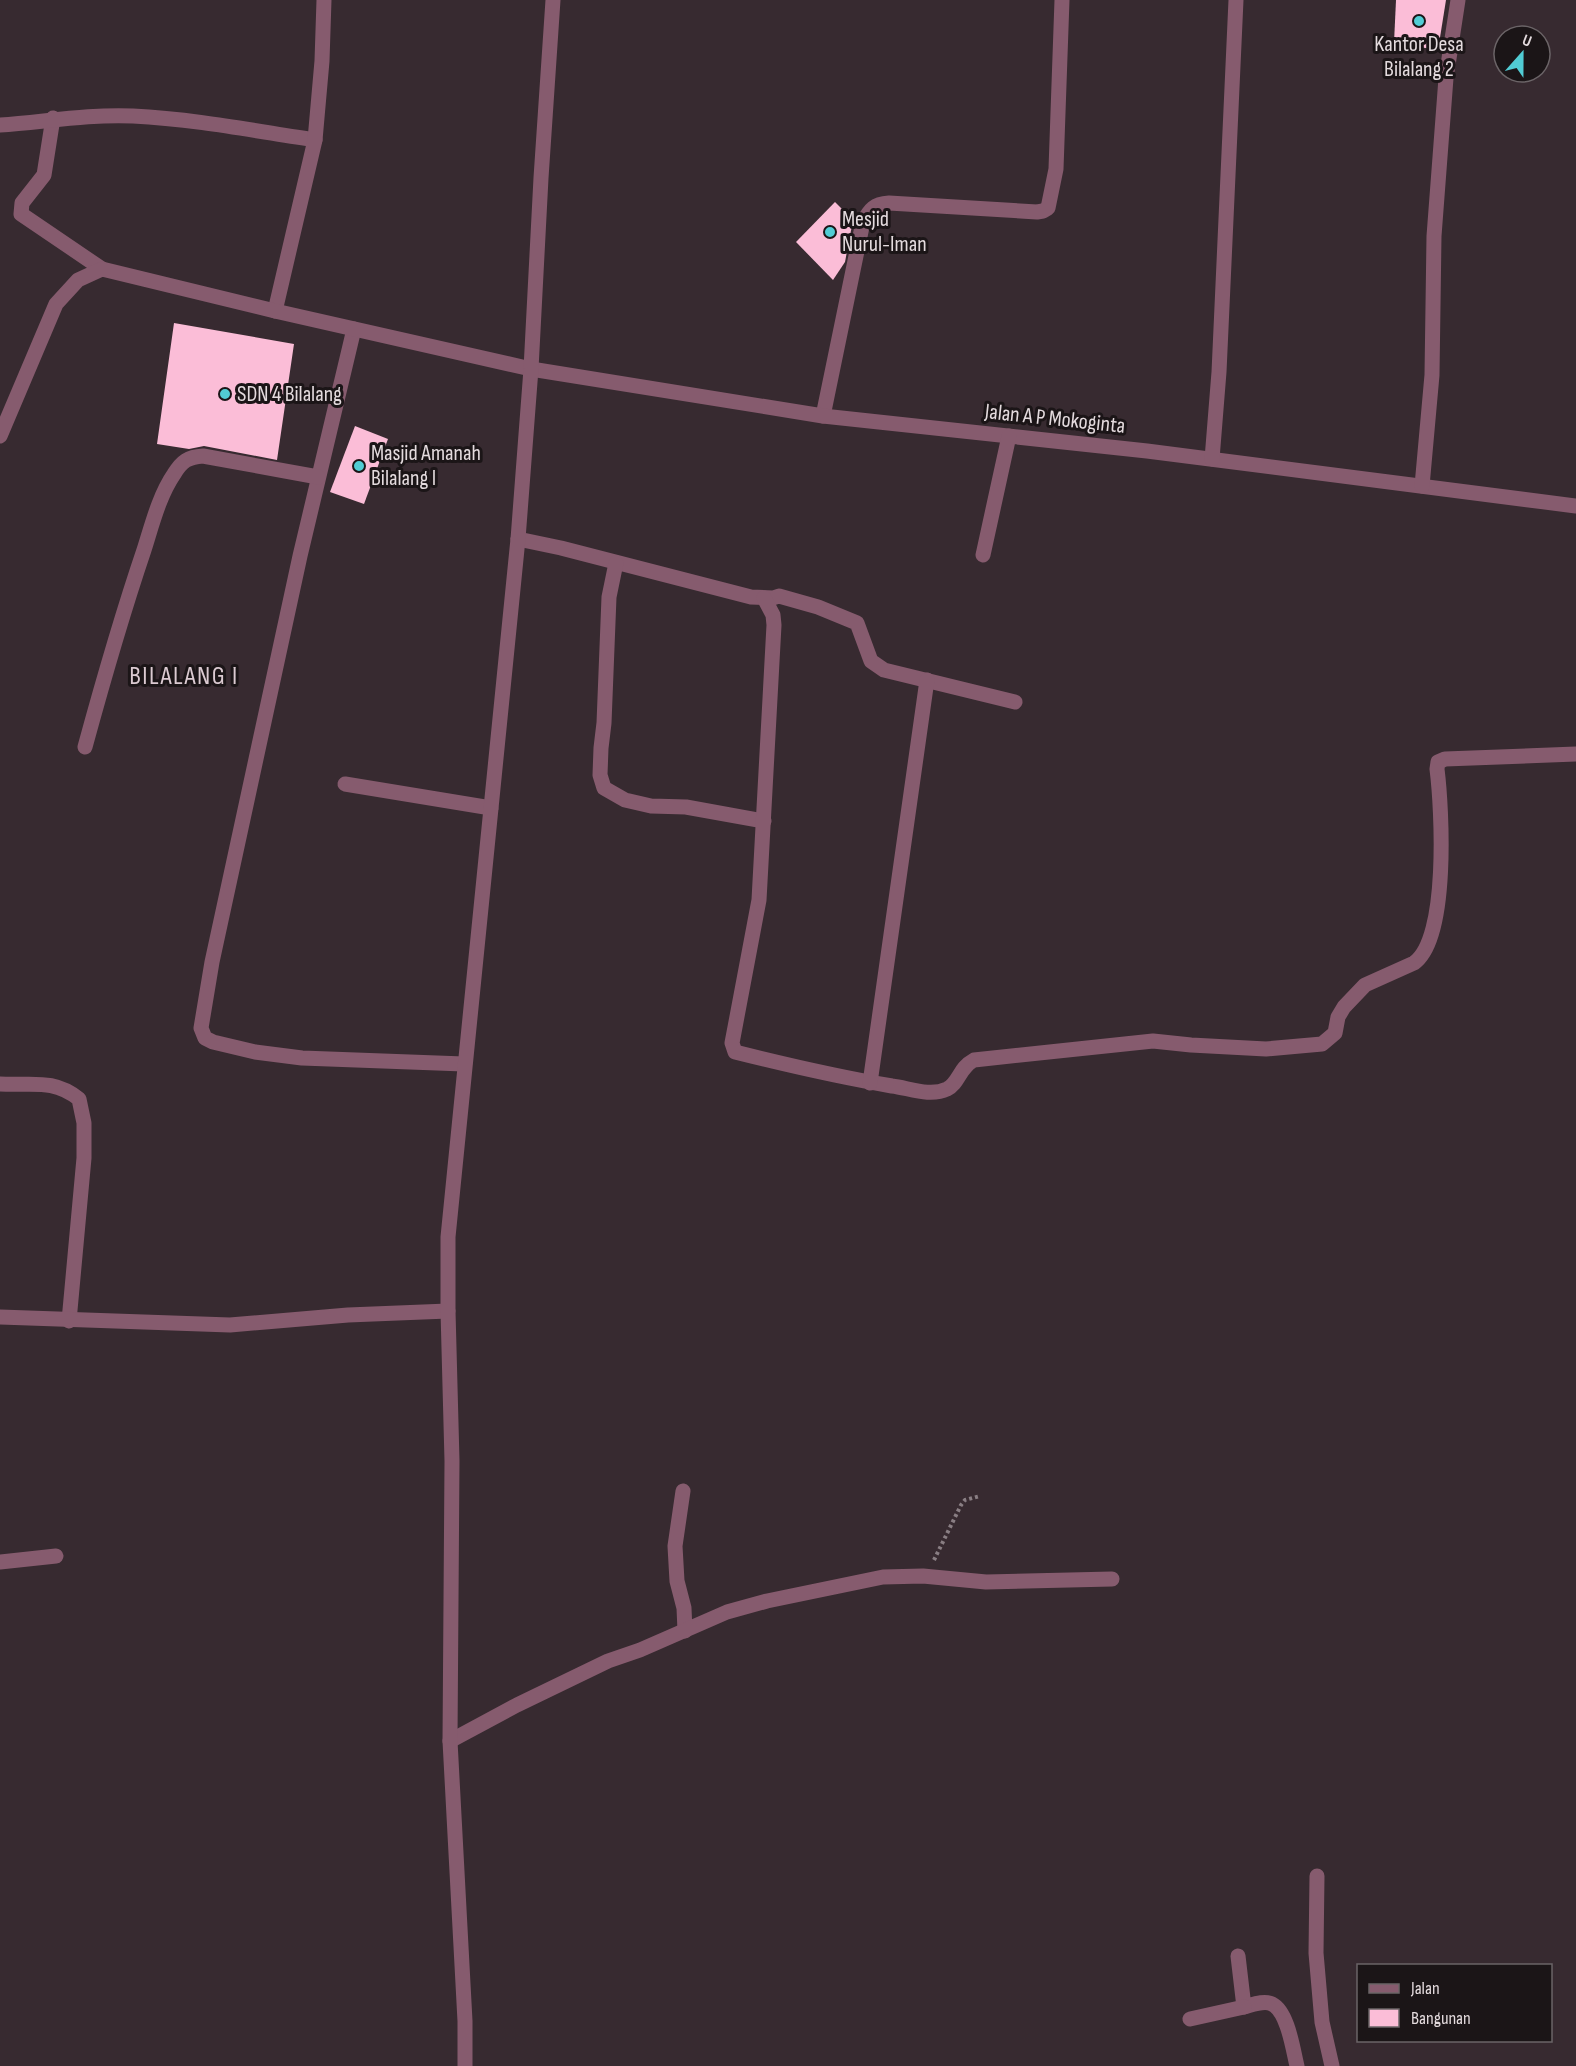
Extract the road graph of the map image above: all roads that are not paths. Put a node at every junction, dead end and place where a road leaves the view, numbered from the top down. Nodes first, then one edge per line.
1 (324, 0) edge
2 (553, 0) edge
3 (1062, 0) edge
4 (1236, 0) edge
5 (1458, 0) edge
6 (53, 118) junction
7 (0, 125) edge
8 (315, 140) junction
9 (102, 269) junction
10 (275, 311) junction
11 (354, 329) junction
12 (531, 369) junction
13 (823, 416) junction
14 (0, 436) edge
15 (1008, 436) junction
16 (1212, 459) junction
17 (318, 477) junction
18 (1422, 486) junction
19 (1576, 506) edge
20 (518, 539) junction
21 (982, 555) dead end
22 (616, 563) junction
23 (764, 598) junction
24 (927, 680) junction
25 (1014, 702) dead end
26 (85, 747) dead end
27 (1576, 754) edge
28 (345, 784) dead end
29 (491, 808) junction
30 (764, 821) junction
31 (464, 1064) junction
32 (870, 1083) junction
33 (0, 1084) edge
34 (448, 1311) junction
35 (0, 1317) edge
36 (69, 1321) junction
37 (682, 1491) dead end
38 (56, 1556) dead end
39 (0, 1562) edge
40 (1112, 1579) dead end
41 (685, 1631) junction
42 (450, 1741) junction
43 (1317, 1876) dead end
44 (1238, 1956) dead end
45 (1244, 2007) junction
46 (1190, 2019) dead end
47 (465, 2066) edge
48 (1297, 2066) edge
49 (1332, 2066) edge

1 - 8 street
2 - 12 street
3 - 13 street
4 - 16 street
5 - 18 street
6 - 7 street
6 - 8 street
6 - 9 street
8 - 10 street
9 - 10 street, Jalan A P Mokoginta
9 - 14 street
10 - 11 street, Jalan A P Mokoginta
11 - 12 street, Jalan A P Mokoginta
11 - 17 street
12 - 13 street, Jalan A P Mokoginta
12 - 20 street
13 - 15 street, Jalan A P Mokoginta
15 - 16 street, Jalan A P Mokoginta
15 - 21 street
16 - 18 street, Jalan A P Mokoginta
17 - 26 street
17 - 31 street
18 - 19 street, Jalan A P Mokoginta
20 - 22 street
20 - 29 street
22 - 23 street
22 - 30 street
23 - 24 street
23 - 30 street
24 - 25 street
24 - 32 street
27 - 32 street
28 - 29 street
29 - 31 street
30 - 32 street
31 - 34 street
33 - 36 street
34 - 36 street
34 - 42 street
35 - 36 street
37 - 41 street
38 - 39 street
40 - 41 street
41 - 42 street
42 - 47 street
43 - 49 street
44 - 45 street
45 - 46 street
45 - 48 street

